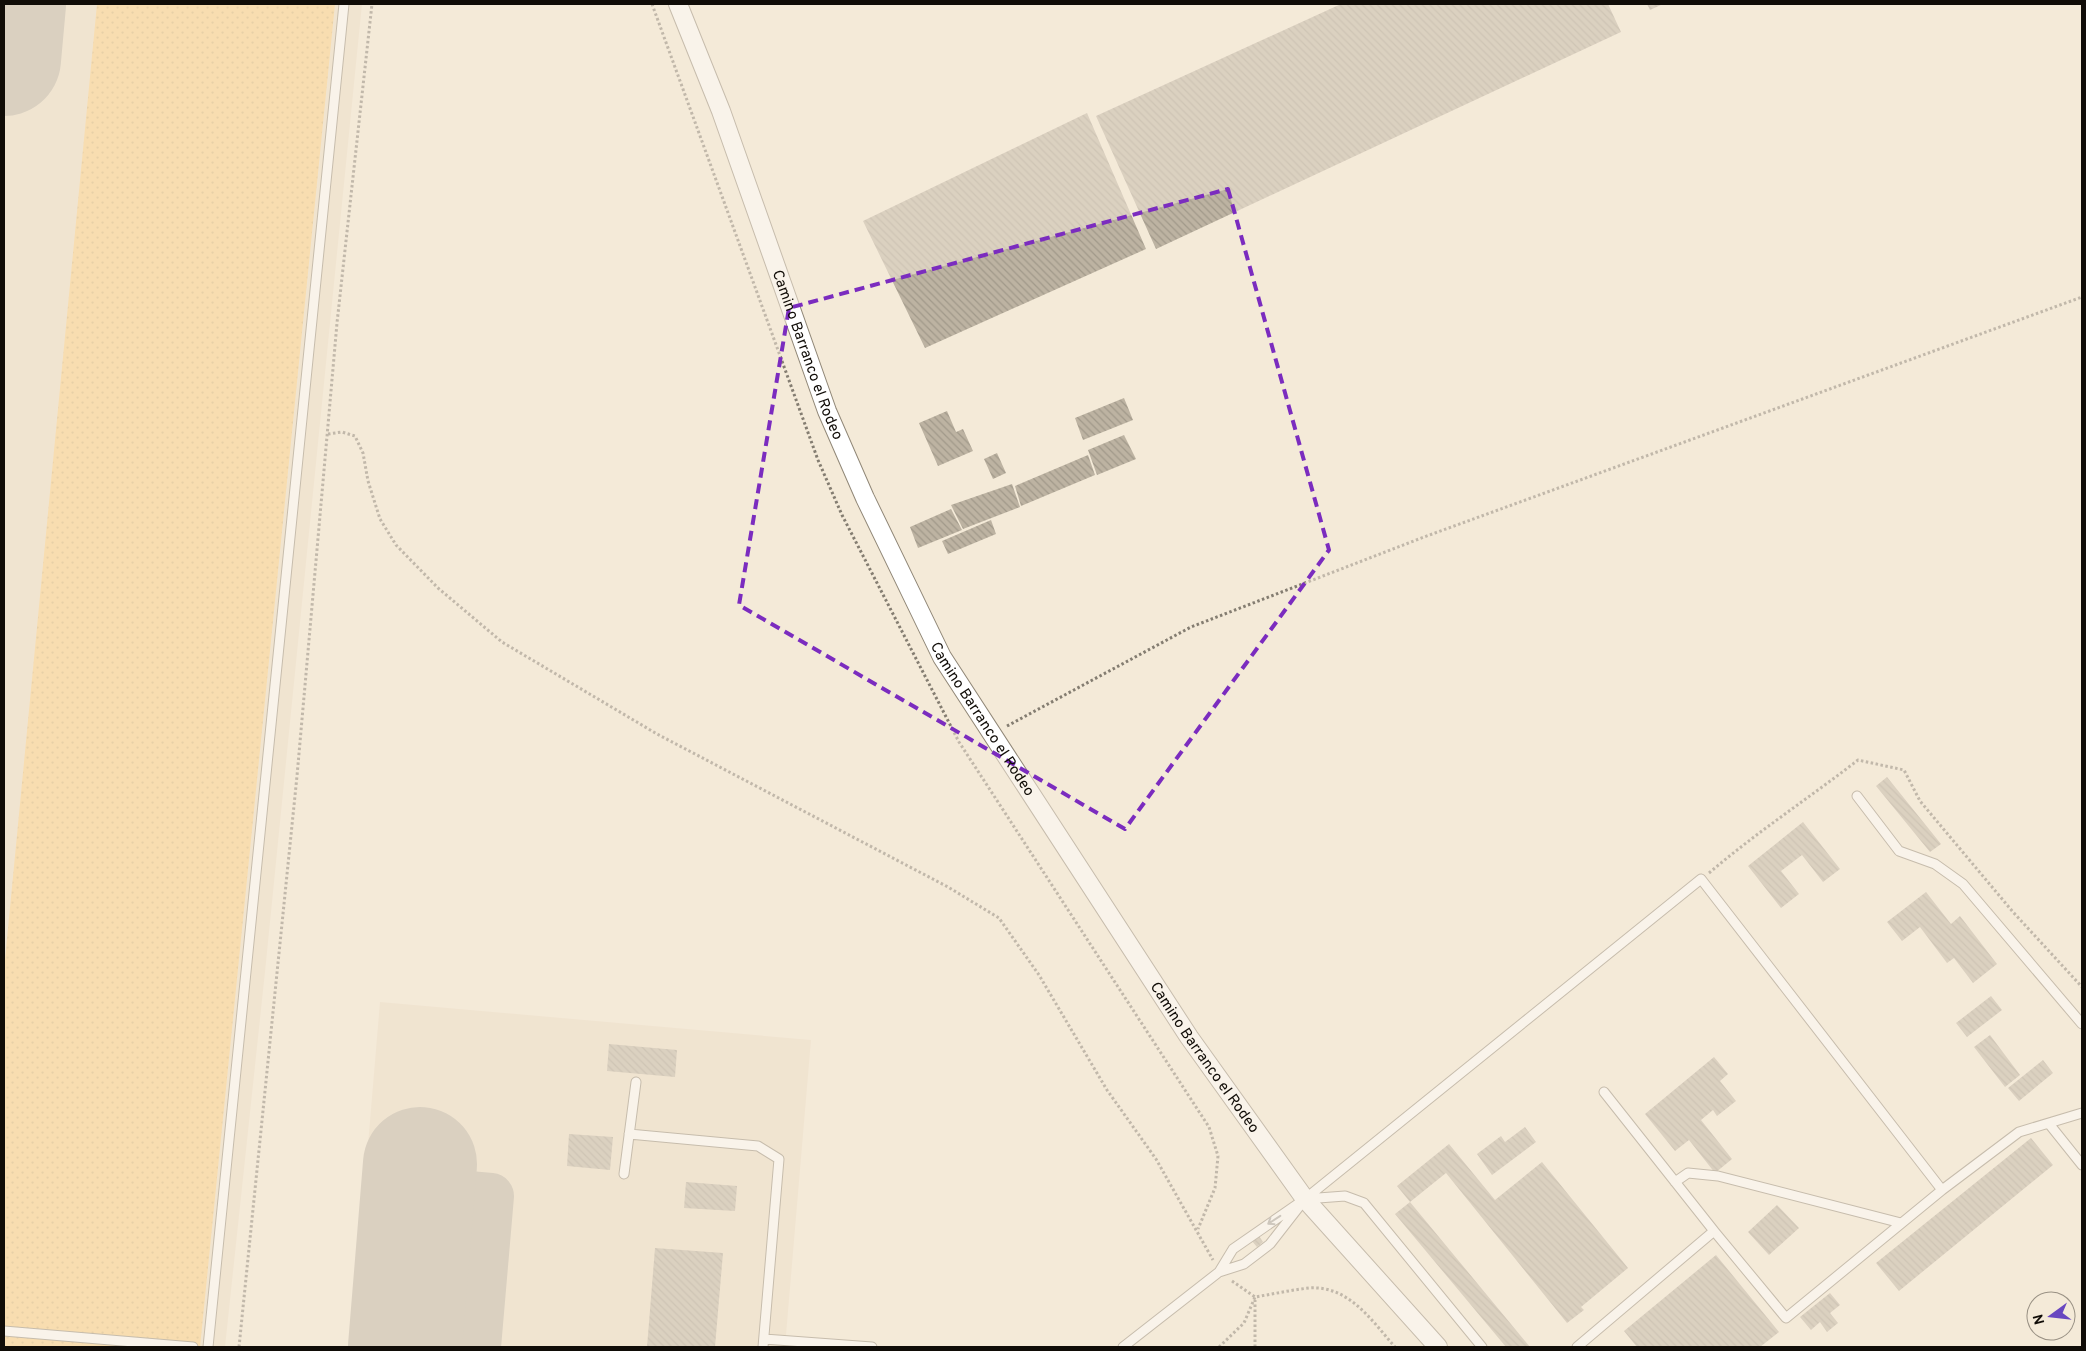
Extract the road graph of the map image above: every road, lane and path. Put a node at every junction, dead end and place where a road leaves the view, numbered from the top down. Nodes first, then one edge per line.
1 (344, 4) edge
2 (372, 4) edge
3 (678, 4) edge
4 (2082, 297) edge
5 (328, 434) junction
6 (991, 734) junction
7 (1857, 796) dead end
8 (2082, 1024) edge
9 (636, 1082) dead end
10 (1604, 1092) dead end
11 (2082, 1113) edge
12 (2050, 1125) junction
13 (629, 1134) junction
14 (2082, 1165) edge
15 (624, 1174) dead end
16 (1675, 1182) junction
17 (1942, 1190) junction
18 (1305, 1199) junction
19 (1901, 1223) junction
20 (1714, 1232) junction
21 (1219, 1272) junction
22 (1256, 1297) junction
23 (4, 1331) edge
24 (763, 1343) edge
25 (1588, 1344) edge
26 (193, 1347) edge
27 (208, 1347) edge
28 (239, 1347) edge
29 (872, 1347) edge
30 (1123, 1347) edge
31 (1219, 1347) edge
32 (1255, 1347) edge
33 (1395, 1347) edge
34 (1438, 1347) edge
35 (1482, 1347) edge
36 (1577, 1347) edge

1 - 27 lane
2 - 5 path
3 - 6 street, Camino Barranco el Rodeo
4 - 6 path
5 - 21 path
5 - 28 path
6 - 18 street, Camino Barranco el Rodeo
7 - 8 lane
9 - 13 lane
10 - 16 lane
11 - 12 lane
12 - 14 lane
12 - 17 lane
13 - 15 lane
13 - 24 lane
16 - 19 lane
16 - 20 lane
17 - 18 lane
17 - 19 lane
18 -> 21 lane
18 - 21 lane
18 - 34 street, Camino Barranco el Rodeo
18 - 35 lane
19 - 20 lane
20 - 25 lane
21 - 22 path
21 - 30 lane
22 - 31 path
22 - 32 path
22 - 33 path
23 - 26 lane
24 - 29 lane
25 - 36 lane

